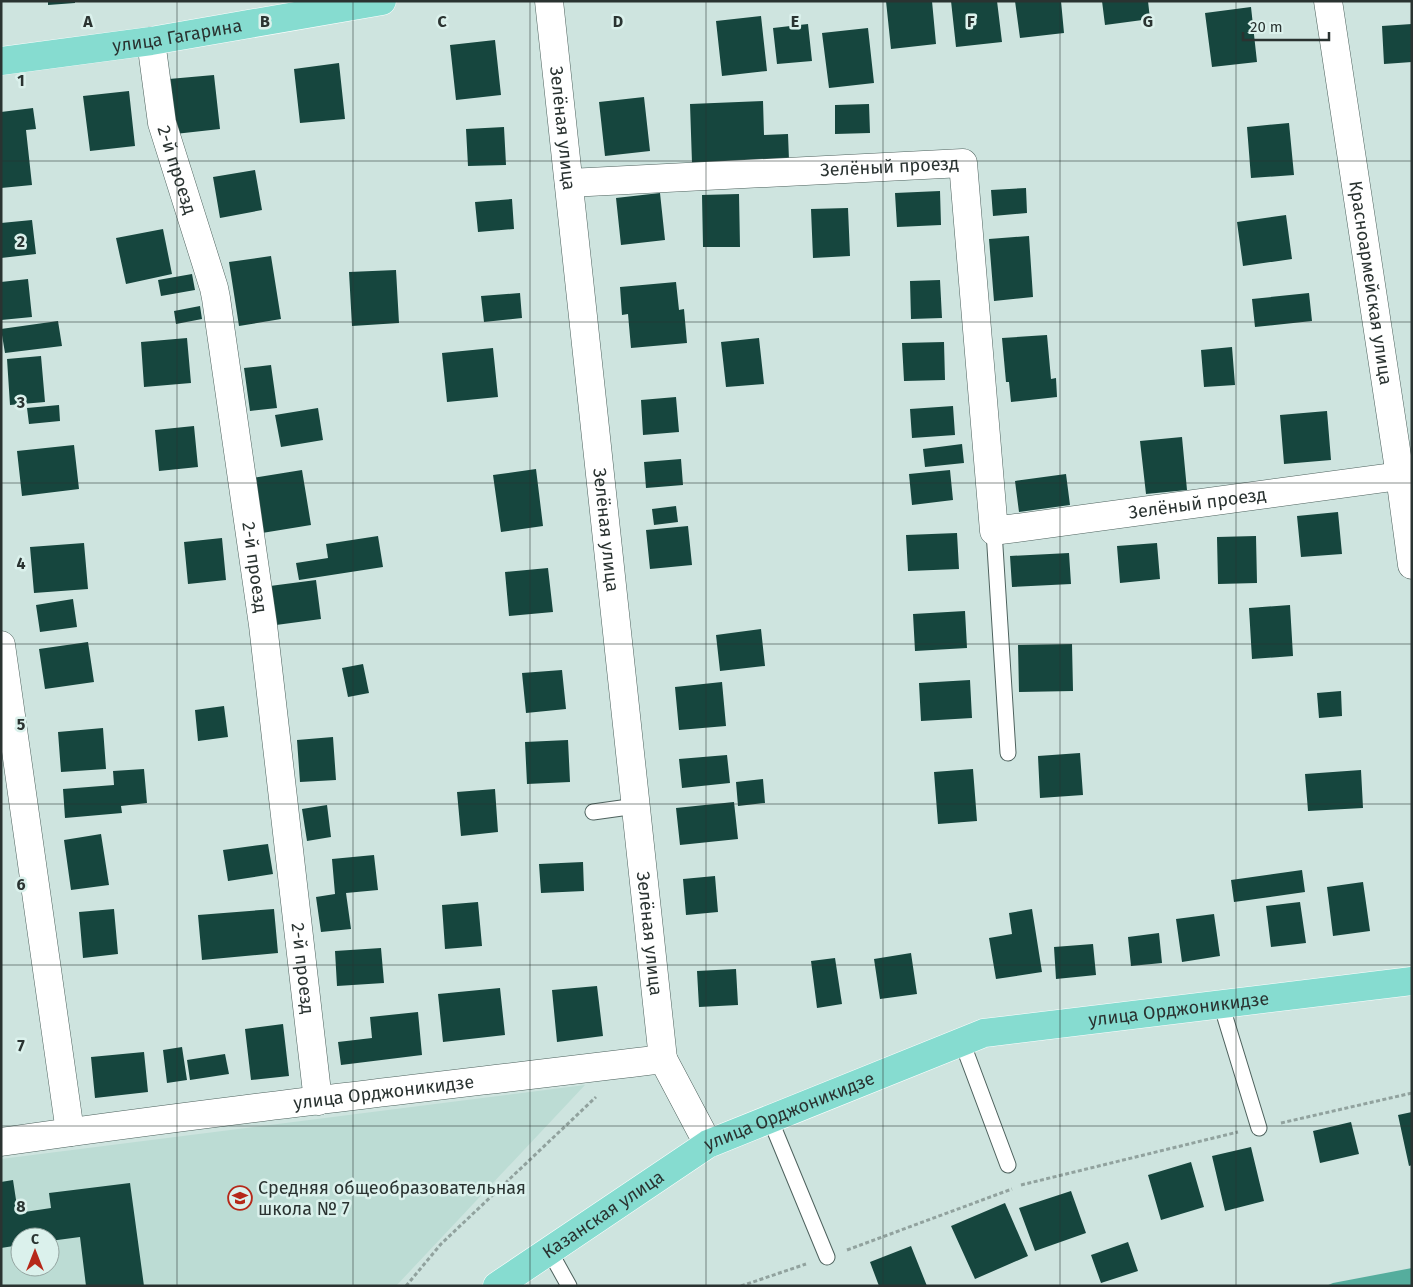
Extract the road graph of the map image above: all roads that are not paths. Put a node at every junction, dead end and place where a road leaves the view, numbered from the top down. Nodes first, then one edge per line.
1 (382, 1) edge
2 (549, 1) edge
3 (1328, 1) edge
4 (151, 41) junction
5 (1, 61) edge
6 (569, 183) junction
7 (1400, 476) junction
8 (994, 531) junction
9 (1412, 565) edge
10 (1, 645) edge
11 (1008, 753) dead end
12 (636, 806) junction
13 (593, 812) dead end
14 (1412, 981) edge
15 (1221, 1004) junction
16 (962, 1042) junction
17 (663, 1059) junction
18 (318, 1101) junction
19 (770, 1119) junction
20 (1259, 1128) road end
21 (70, 1132) junction
22 (1, 1142) edge
23 (708, 1144) junction
24 (1008, 1165) dead end
25 (549, 1250) junction
26 (827, 1257) road end
27 (496, 1286) edge
28 (569, 1286) edge

1 - 4 main road, улица Гагарина
2 - 6 street, Зелёная улица
3 - 7 street, Красноармейская улица
4 - 5 main road, улица Гагарина
4 - 18 street, 2-й проезд
6 - 8 street, Зелёный проезд
6 - 12 street, Зелёная улица
7 - 8 street, Зелёный проезд
7 - 9 street, Красноармейская улица
8 - 11 lane, Зелёный проезд
10 - 21 street
12 - 13 lane
12 - 17 street, Зелёная улица
14 - 15 main road, улица Орджоникидзе
15 - 16 main road, улица Орджоникидзе
15 - 20 lane
16 - 19 main road, улица Орджоникидзе
16 - 24 lane
17 - 18 street, улица Орджоникидзе
17 - 23 street, улица Орджоникидзе
18 - 21 street, улица Орджоникидзе
19 - 23 main road, улица Орджоникидзе
19 - 26 lane
21 - 22 street, улица Орджоникидзе
23 - 25 main road, Казанская улица
25 - 27 main road, Казанская улица
25 - 28 lane

